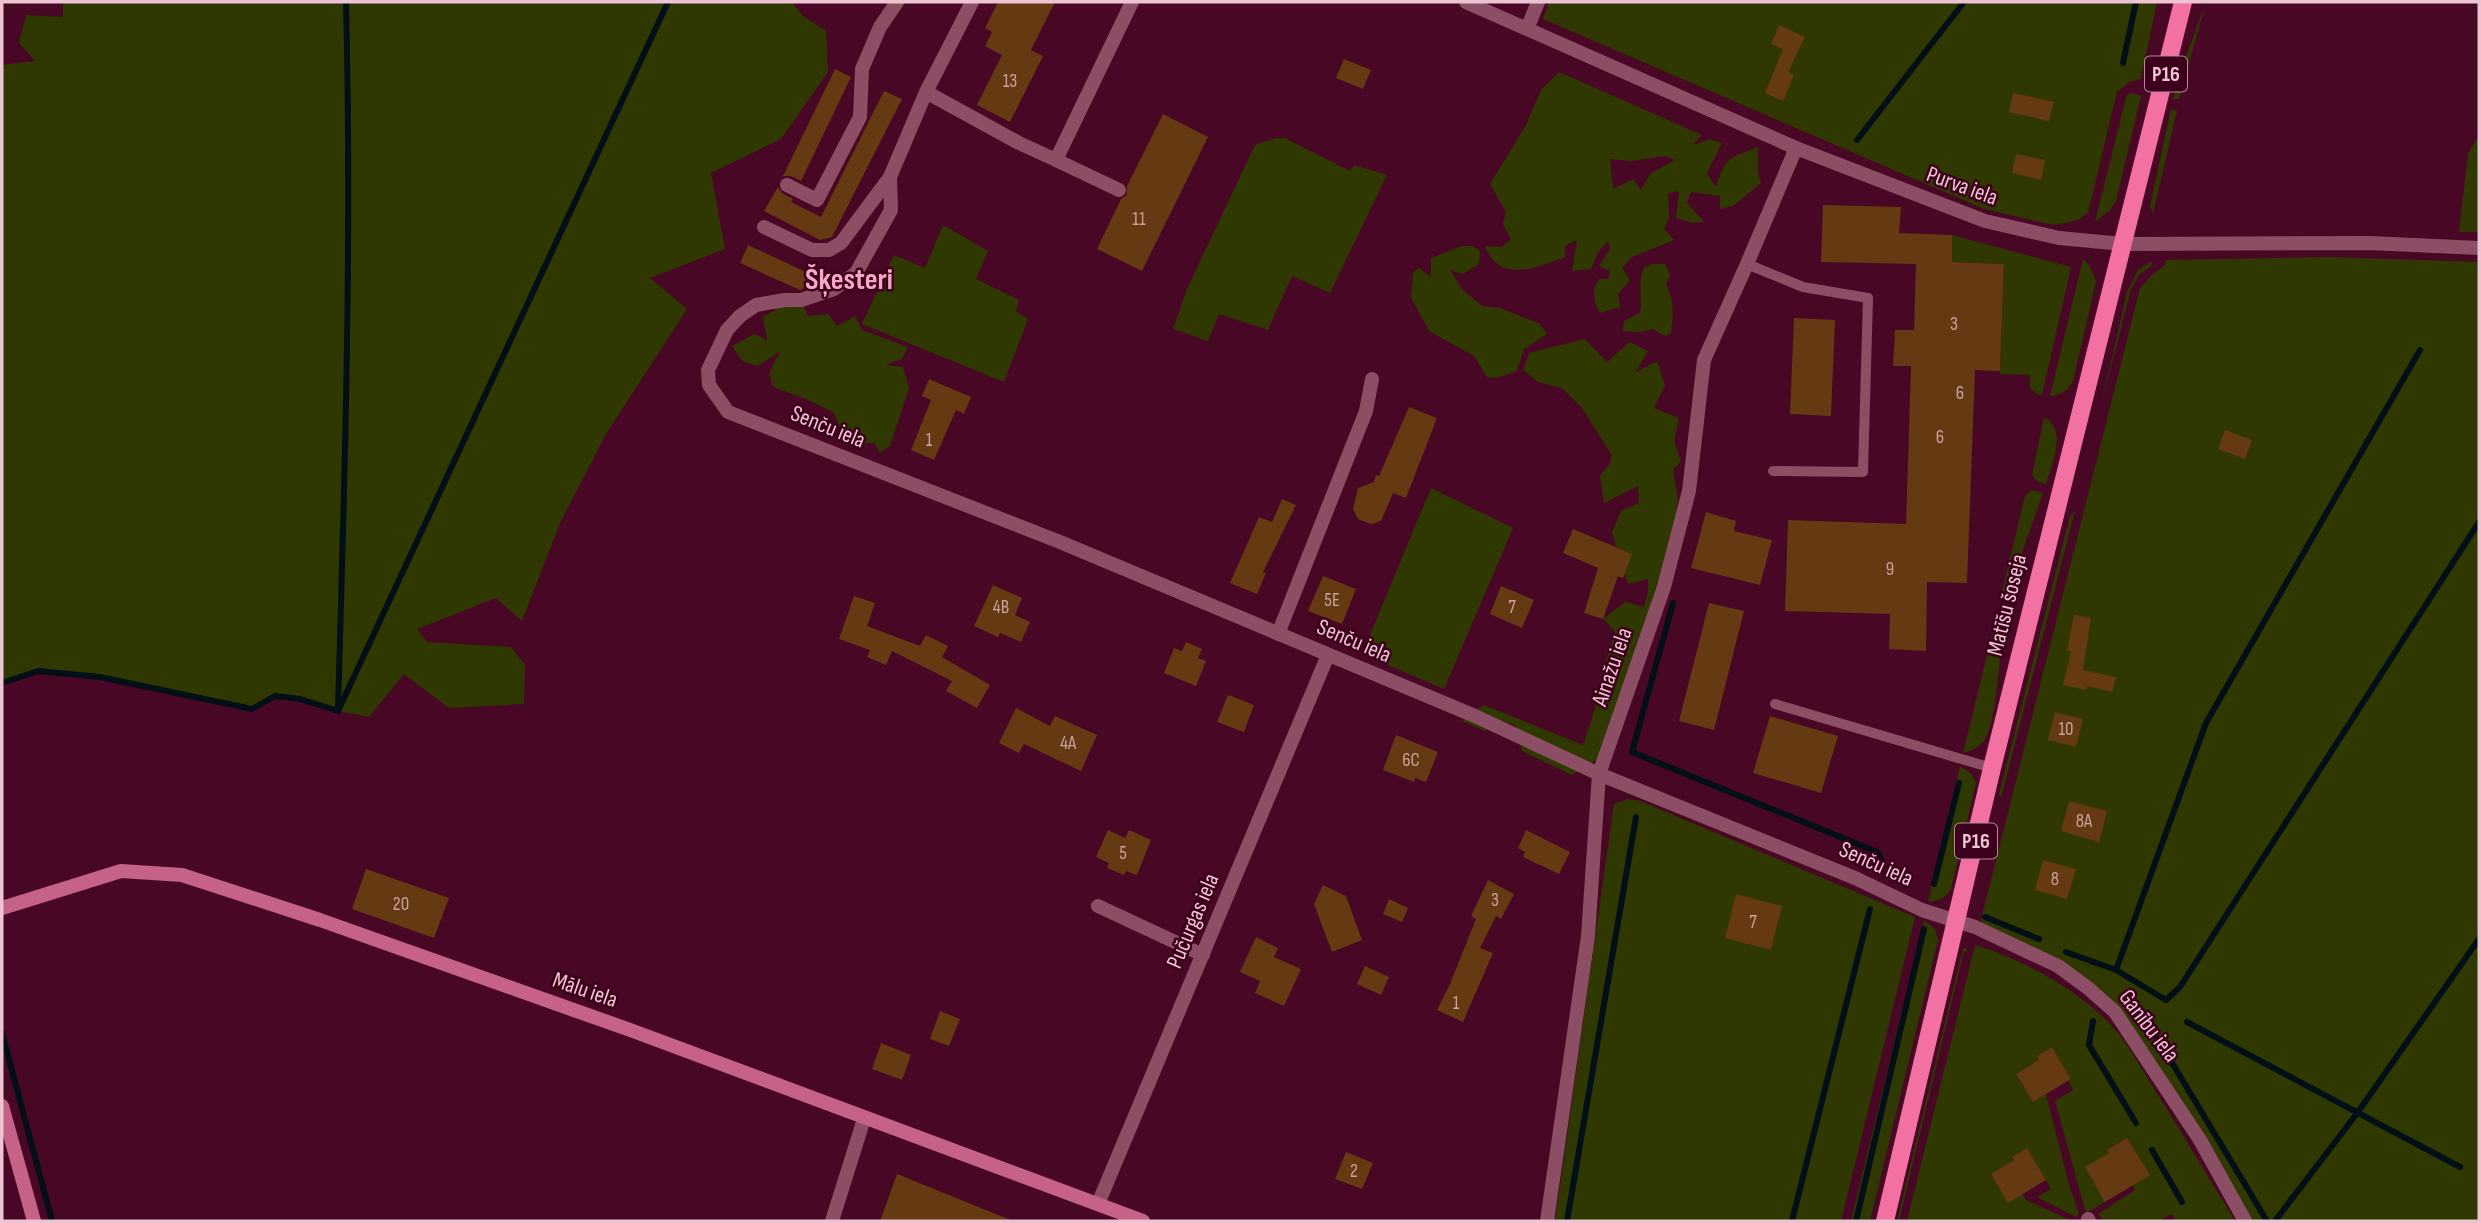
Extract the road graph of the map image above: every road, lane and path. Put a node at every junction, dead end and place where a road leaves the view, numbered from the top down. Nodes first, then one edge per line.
1 (898, 2) edge
2 (972, 2) edge
3 (1132, 2) edge
4 (1466, 2) edge
5 (1538, 2) edge
6 (2183, 2) edge
7 (1527, 29) junction
8 (926, 92) junction
9 (1796, 148) junction
10 (1056, 160) junction
11 (890, 177) junction
12 (787, 185) dead end
13 (1119, 190) dead end
14 (765, 227) dead end
15 (2123, 244) junction
16 (2479, 248) edge
17 (1747, 264) junction
18 (1372, 379) dead end
19 (1773, 471) dead end
20 (1278, 634) junction
21 (1328, 655) junction
22 (1775, 704) dead end
23 (1992, 768) junction
24 (1600, 774) junction
25 (1098, 906) dead end
26 (2, 908) edge
27 (1957, 922) junction
28 (1203, 955) junction
29 (2, 1106) edge
30 (864, 1119) junction
31 (1098, 1204) junction
32 (34, 1221) edge
33 (832, 1221) edge
34 (1143, 1221) edge
35 (1547, 1221) edge
36 (1885, 1221) edge
37 (2245, 1221) edge

1 - 12 street
2 - 8 street
3 - 10 street
4 - 7 street, Purva iela
5 - 7 street
6 - 15 main road, Matīšu šoseja / P16
7 - 9 street, Purva iela
8 - 10 street
8 - 11 street
9 - 15 street, Purva iela
9 - 17 street, Ainažu iela
10 - 13 street
11 - 14 street
11 - 20 street, Senču iela
15 - 16 street, Purva iela
15 - 23 main road, Matīšu šoseja / P16
17 - 19 lane
17 - 24 street, Ainažu iela
18 - 20 street
20 - 21 street, Senču iela
21 - 24 street, Senču iela
21 - 28 street, Pučurgas iela
22 - 23 lane
23 - 27 main road, Matīšu šoseja / P16
24 - 27 street, Senču iela
24 - 35 street, Ainažu iela
25 - 28 street
26 - 30 street, Mālu iela
27 - 36 main road, Matīšu šoseja / P16
27 - 37 street, Ganību iela
28 - 31 street, Pučurgas iela
29 - 32 street
30 - 31 street, Mālu iela
30 - 33 street
31 - 34 street, Mālu iela

